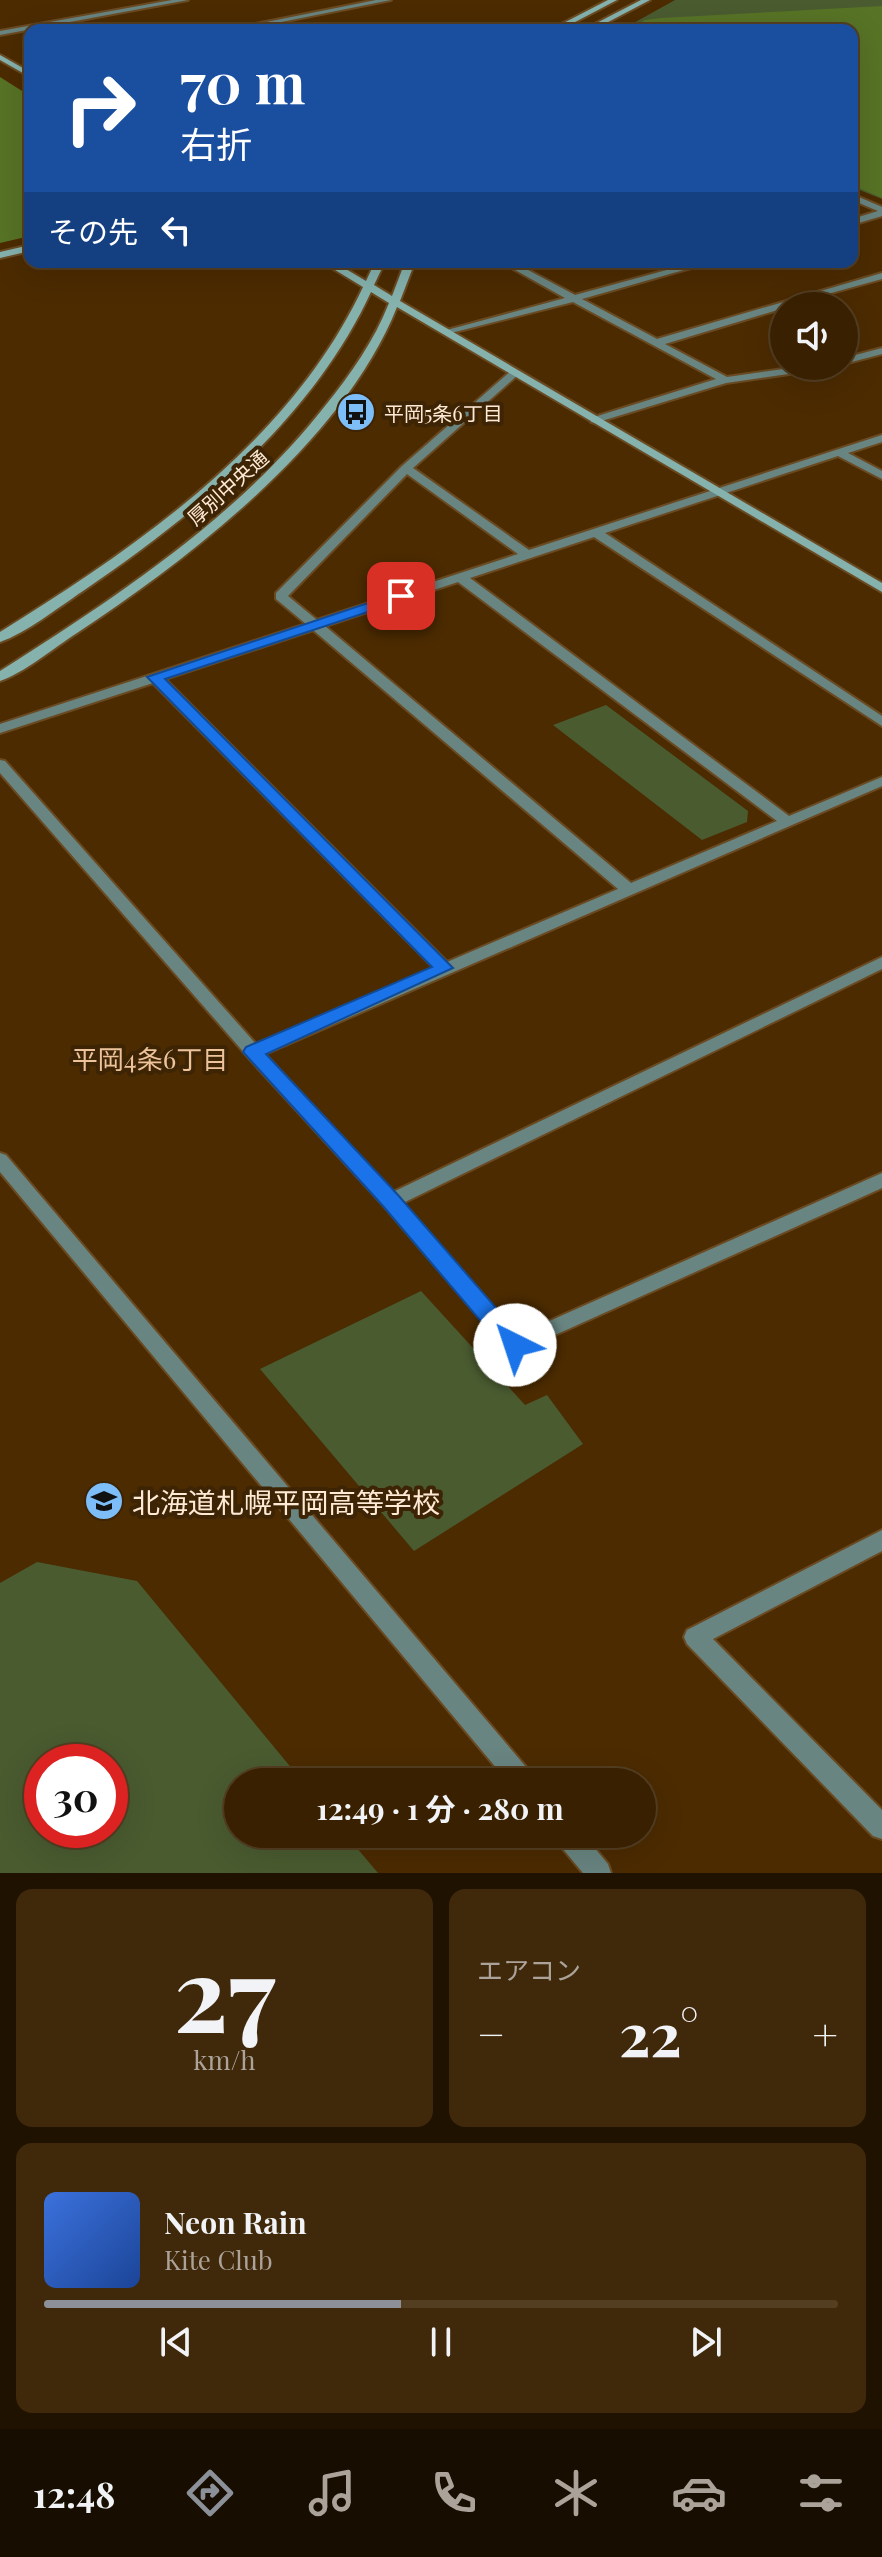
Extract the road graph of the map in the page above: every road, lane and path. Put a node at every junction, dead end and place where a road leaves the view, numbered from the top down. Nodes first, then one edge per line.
1 (184, 0) edge
2 (387, 0) edge
3 (613, 0) edge
4 (646, 0) edge
5 (50, 24) edge
6 (261, 24) edge
7 (566, 24) edge
8 (599, 24) edge
9 (24, 29) edge
10 (0, 33) edge
11 (0, 57) edge
12 (24, 68) edge
13 (858, 200) edge
14 (882, 211) edge
15 (858, 220) edge
16 (24, 249) edge
17 (0, 255) edge
18 (338, 268) edge
19 (378, 268) edge
20 (408, 268) edge
21 (517, 268) edge
22 (685, 268) edge
23 (882, 276) edge
24 (371, 287) junction
25 (574, 299) junction
26 (395, 301) junction
27 (451, 332) junction
28 (656, 343) junction
29 (882, 351) edge
30 (858, 357) edge
31 (515, 373) junction
32 (770, 374) edge
33 (725, 380) junction
34 (595, 420) junction
35 (882, 438) edge
36 (840, 453) junction
37 (406, 468) junction
38 (882, 476) edge
39 (714, 491) junction
40 (595, 532) junction
41 (527, 555) junction
42 (460, 577) junction
43 (882, 588) edge
44 (313, 626) junction
45 (0, 638) edge
46 (0, 677) edge
47 (155, 677) junction
48 (882, 722) edge
49 (0, 729) edge
50 (0, 764) edge
51 (882, 781) edge
52 (788, 822) junction
53 (630, 891) junction
54 (882, 962) edge
55 (444, 968) junction
56 (253, 1052) junction
57 (0, 1160) edge
58 (882, 1180) edge
59 (391, 1201) junction
60 (882, 1540) edge
61 (511, 1768) edge
62 (882, 1827) edge
63 (578, 1848) edge
64 (599, 1873) edge

1 - 5 street
2 - 6 street
3 - 7 main road
4 - 8 main road
9 - 10 street
11 - 12 main road
13 - 14 street
14 - 15 street
16 - 17 main road
18 - 24 main road
19 - 24 main road, 厚別中央通
20 - 26 main road, 厚別中央通
21 - 25 street
22 - 25 street
23 - 28 street
24 - 26 main road
24 - 45 main road, 厚別中央通
25 - 27 street
25 - 28 street
26 - 27 main road
26 - 46 main road, 厚別中央通
27 - 31 main road
28 - 33 street
29 - 30 street
31 - 34 main road
31 - 37 street
32 - 33 street
33 - 34 street
34 - 39 main road
35 - 36 street
36 - 38 street
36 - 39 street
37 - 41 street
37 - 44 street
39 - 40 street
39 - 43 main road
40 - 41 street
40 - 48 street
41 - 42 street
42 - 44 street
42 - 52 street
44 - 47 street
44 - 53 street
47 - 49 street
47 - 55 street
50 - 56 street
51 - 52 street
52 - 53 street
53 - 55 street
54 - 59 street
55 - 56 street
56 - 59 street
57 - 61 street
58 - 59 street
60 - 62 street
63 - 64 street

